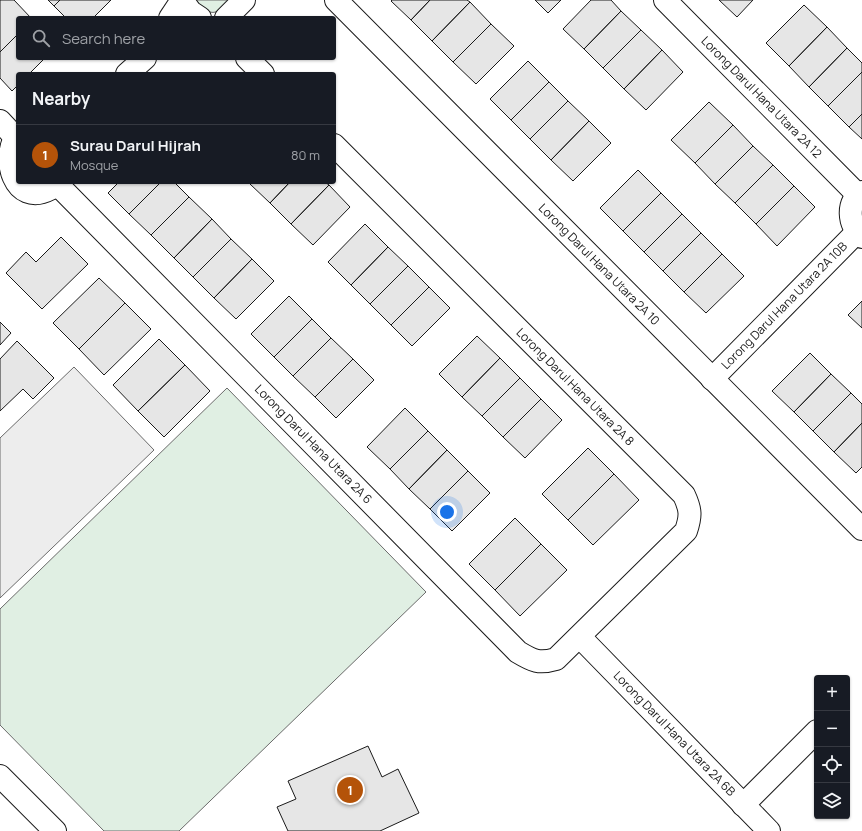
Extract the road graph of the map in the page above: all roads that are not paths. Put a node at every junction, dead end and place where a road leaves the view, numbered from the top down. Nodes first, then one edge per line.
1 (182, 0) edge
2 (244, 0) edge
3 (336, 0) edge
4 (665, 0) edge
5 (171, 16) edge
6 (197, 16) edge
7 (228, 16) edge
8 (249, 60) edge
9 (261, 72) edge
10 (11, 130) edge
11 (336, 148) edge
12 (57, 184) edge
13 (60, 184) edge
14 (6, 188) edge
15 (860, 193) edge
16 (860, 234) edge
17 (712, 379) junction
18 (862, 530) edge
19 (580, 637) junction
20 (814, 734) edge
21 (0, 776) edge
22 (743, 805) junction
23 (55, 831) edge
24 (769, 831) edge

1 - 5 street
1 - 6 street
2 - 7 street
3 - 17 street, Lorong Darul Hana Utara 2A 10
4 - 15 street, Lorong Darul Hana Utara 2A 12
8 - 9 street
10 - 14 street
11 - 19 street, Lorong Darul Hana Utara 2A 8
12 - 14 street
13 - 19 street, Lorong Darul Hana Utara 2A 6
15 - 16 street
16 - 17 street, Lorong Darul Hana Utara 2A 10B
17 - 18 street, Lorong Darul Hana Utara 2A 10
19 - 22 street, Lorong Darul Hana Utara 2A 6B
20 - 22 street
21 - 23 street
22 - 24 street, Lorong Darul Hana Utara 2A 6B

